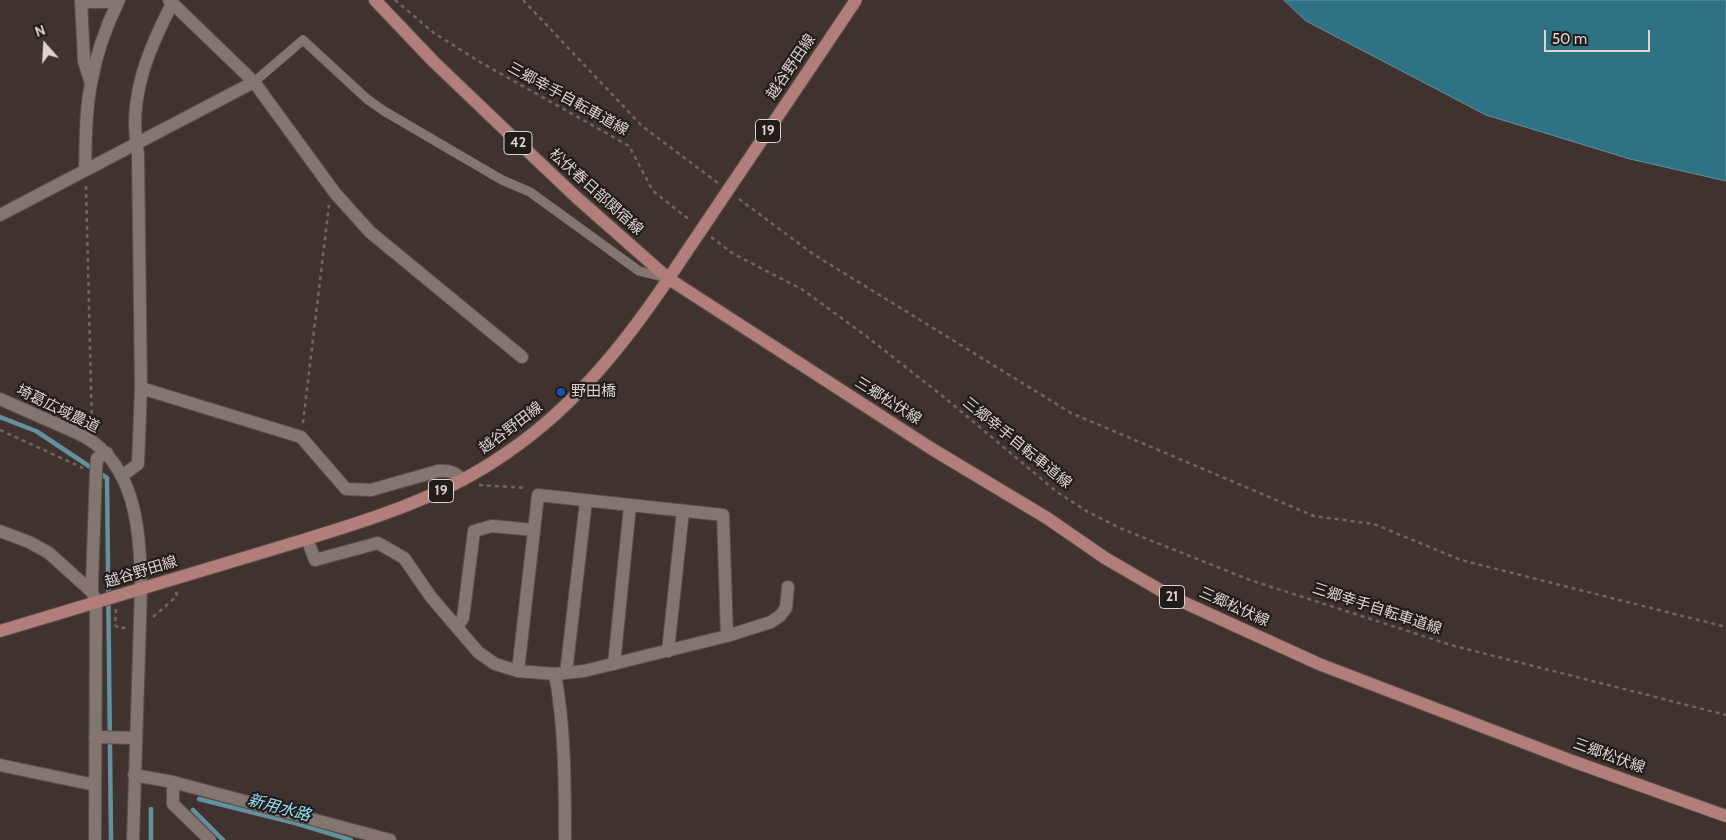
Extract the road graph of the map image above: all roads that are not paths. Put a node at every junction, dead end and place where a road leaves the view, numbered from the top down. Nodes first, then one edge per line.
1 (375, 0) edge
2 (856, 0) edge
3 (81, 1) edge
4 (118, 1) edge
5 (171, 2) edge
6 (254, 82) junction
7 (91, 84) junction
8 (136, 143) junction
9 (86, 169) junction
10 (0, 215) edge
11 (669, 279) junction
12 (522, 357) dead end
13 (141, 388) junction
14 (0, 399) edge
15 (107, 453) junction
16 (122, 476) junction
17 (463, 480) junction
18 (586, 501) junction
19 (630, 506) junction
20 (683, 511) junction
21 (534, 530) junction
22 (0, 531) edge
23 (307, 539) junction
24 (788, 587) dead end
25 (141, 589) junction
26 (94, 597) junction
27 (457, 627) junction
28 (0, 631) edge
29 (727, 636) junction
30 (668, 650) junction
31 (614, 664) junction
32 (518, 671) junction
33 (561, 674) junction
34 (99, 737) junction
35 (129, 738) junction
36 (0, 765) edge
37 (134, 775) junction
38 (173, 782) junction
39 (95, 785) junction
40 (1726, 816) edge
41 (95, 840) edge
42 (133, 840) edge
43 (210, 840) edge
44 (390, 840) edge
45 (565, 840) edge

1 - 11 main road, 松伏春日部関宿線 / 42
2 - 11 main road, 越谷野田線 / 19, bridge
3 - 4 street
3 - 7 street
4 - 7 street
5 - 6 street
5 - 8 street
6 - 8 street
6 - 11 lane
6 - 12 street
7 - 9 street
8 - 9 street
8 - 13 street
9 - 10 street
11 - 17 main road, 越谷野田線 / 19
11 - 40 main road, 三郷松伏線 / 21
13 - 16 street
13 - 17 street
14 - 15 street, 埼葛広域農道
15 - 16 street, 埼葛広域農道
15 - 26 street
16 - 25 street, 埼葛広域農道
17 - 23 main road, 越谷野田線 / 19
18 - 19 street
18 - 21 street
18 - 33 street
19 - 20 street
19 - 31 street
20 - 29 street
20 - 30 street
21 - 27 street
21 - 32 street
22 - 26 street
23 - 25 main road, 越谷野田線 / 19
23 - 27 street
24 - 29 street
25 - 26 main road, 越谷野田線 / 19
25 - 35 street, 埼葛広域農道
26 - 28 main road, 越谷野田線 / 19
26 - 34 street
27 - 32 street
29 - 30 street
30 - 31 street
31 - 33 street
32 - 33 street
33 - 45 street
34 - 35 street
34 - 39 street
35 - 37 street, 埼葛広域農道
36 - 39 street
37 - 38 street
37 - 42 street, 埼葛広域農道
38 - 43 street
38 - 44 street
39 - 41 street

